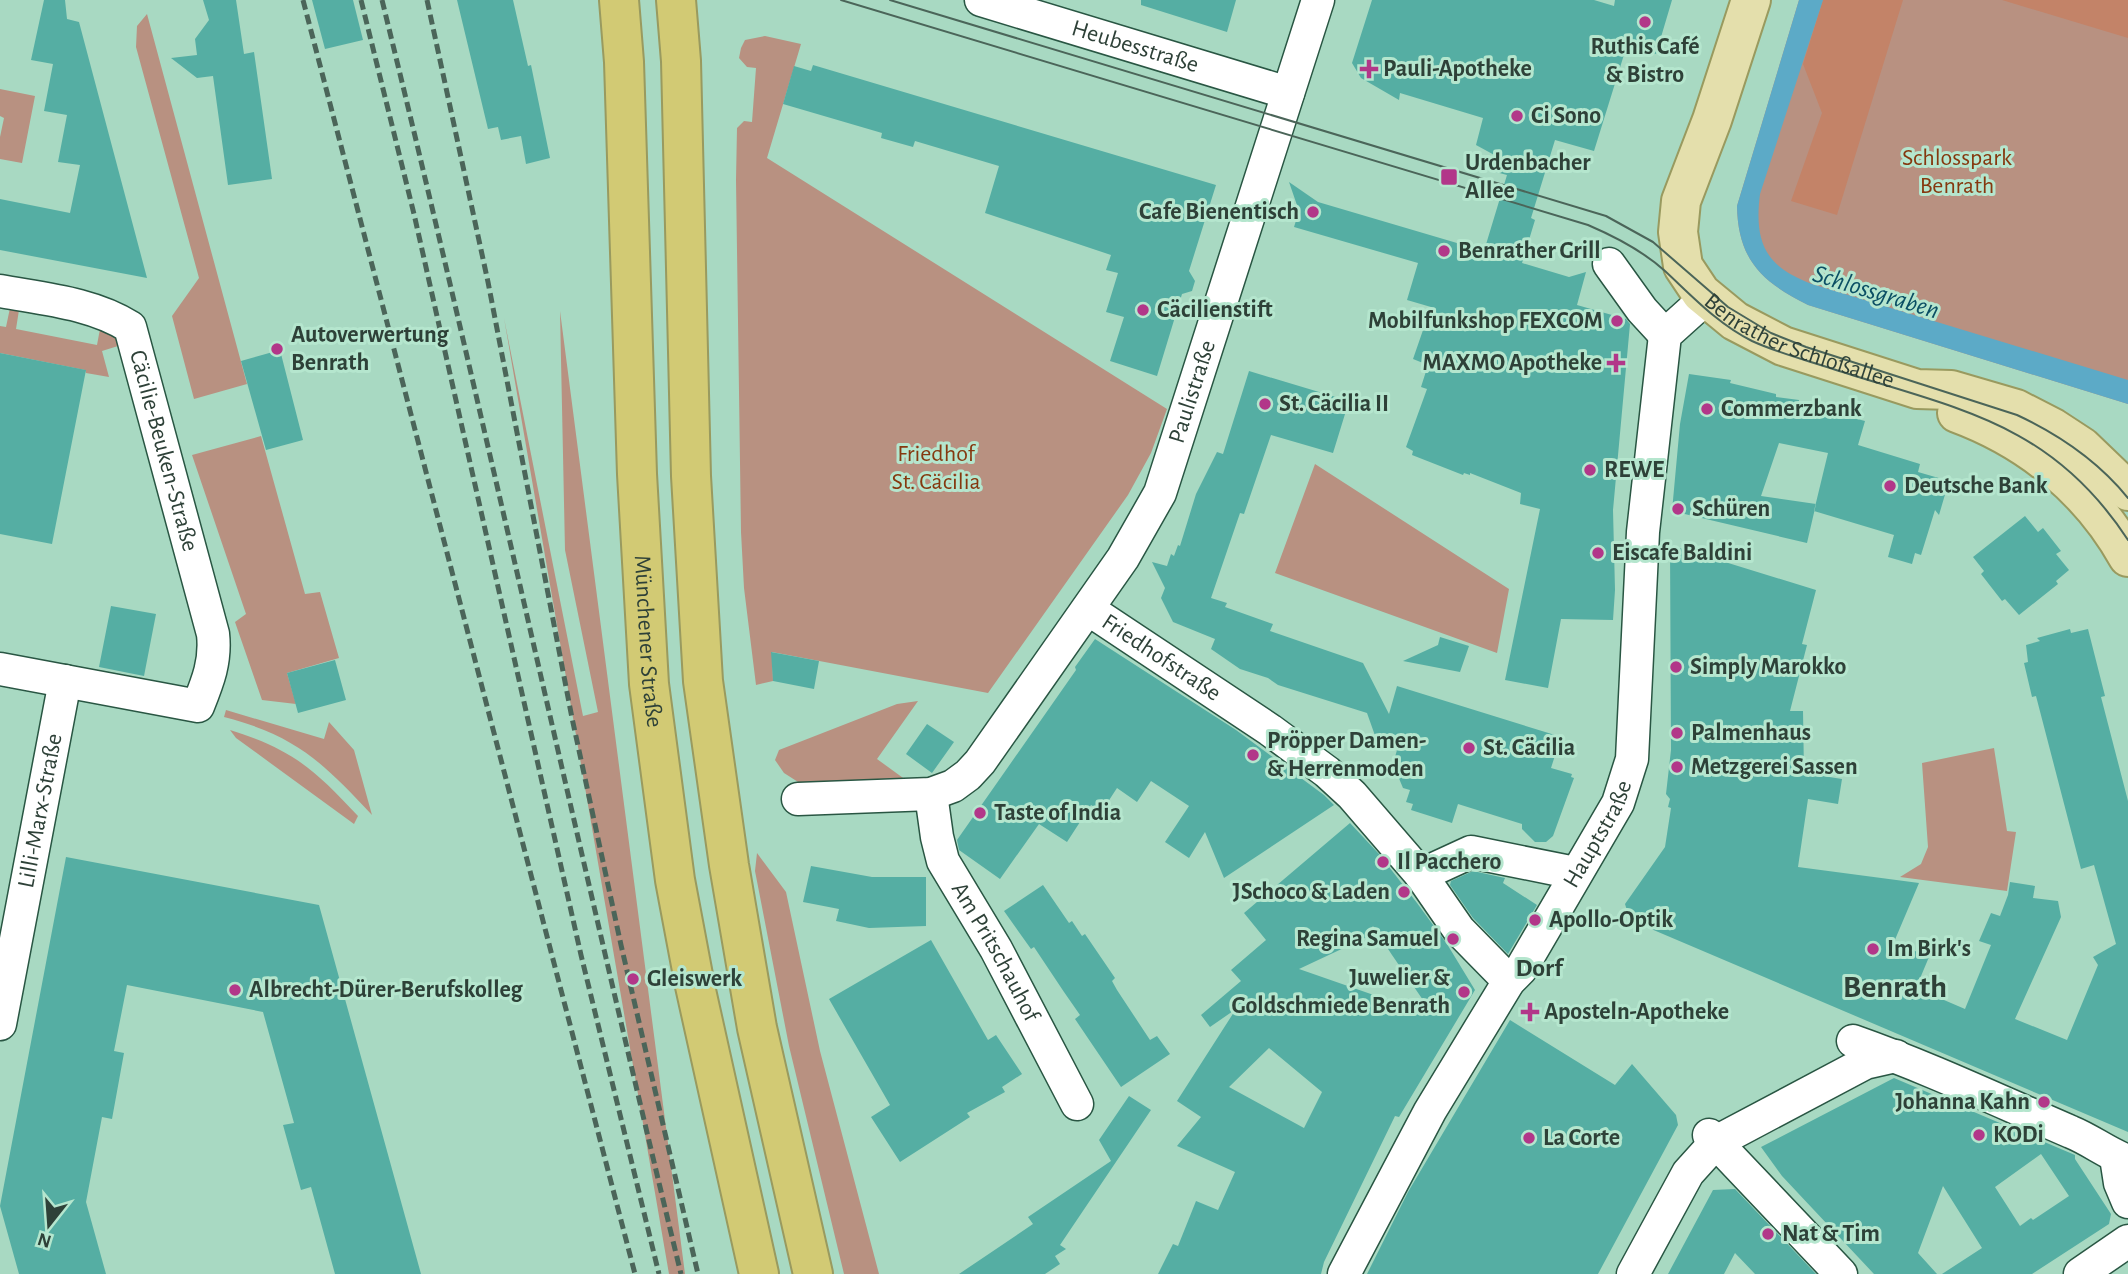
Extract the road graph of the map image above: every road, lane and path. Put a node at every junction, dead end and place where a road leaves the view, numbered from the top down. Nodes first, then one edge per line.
1 (619, 0) edge
2 (676, 0) edge
3 (981, 0) edge
4 (1318, 0) edge
5 (1751, 0) edge
6 (1288, 93) junction
7 (1609, 264) dead end
8 (1698, 290) junction
9 (0, 291) edge
10 (1665, 335) junction
11 (1917, 389) junction
12 (2128, 491) edge
13 (2128, 557) edge
14 (1098, 615) junction
15 (0, 669) edge
16 (65, 681) junction
17 (932, 794) junction
18 (798, 799) dead end
19 (1575, 873) junction
20 (1421, 875) junction
21 (6, 965) edge
22 (1509, 981) junction
23 (0, 1024) edge
24 (1853, 1041) dead end
25 (1896, 1056) junction
26 (1077, 1104) dead end
27 (1712, 1138) junction
28 (2122, 1159) edge
29 (2128, 1202) edge
30 (2128, 1241) edge
31 (759, 1274) edge
32 (813, 1274) edge
33 (1344, 1274) edge
34 (1633, 1274) edge
35 (1841, 1274) edge
36 (2080, 1274) edge

1 - 31 highway, Münchener Straße
2 - 32 highway
3 - 6 street, Heubesstraße
4 - 6 street, Paulistraße
5 - 8 main road
6 - 14 street, Paulistraße
7 - 10 street
8 - 10 street
8 - 11 main road, Benrather Schloßallee
9 - 16 street, Cäcilie-Beuken-Straße
10 - 19 street, Hauptstraße
11 - 12 main road, Benrather Schloßallee
11 - 13 main road, Benrather Schloßallee
14 - 17 street, Friedhofstraße
14 - 20 street, Friedhofstraße
15 - 16 street
16 - 21 street, Lilli-Marx-Straße
17 - 18 street, Friedhofstraße
17 - 26 street, Am Pritschauhof
19 - 20 street
19 - 22 street, Hauptstraße
20 - 22 street, Friedhofstraße
21 - 23 street, Lilli-Marx-Straße
22 - 33 street, Hauptstraße
24 - 25 street
25 - 27 street
25 - 28 street
27 - 34 street
27 - 35 street
28 - 29 street
30 - 36 street

